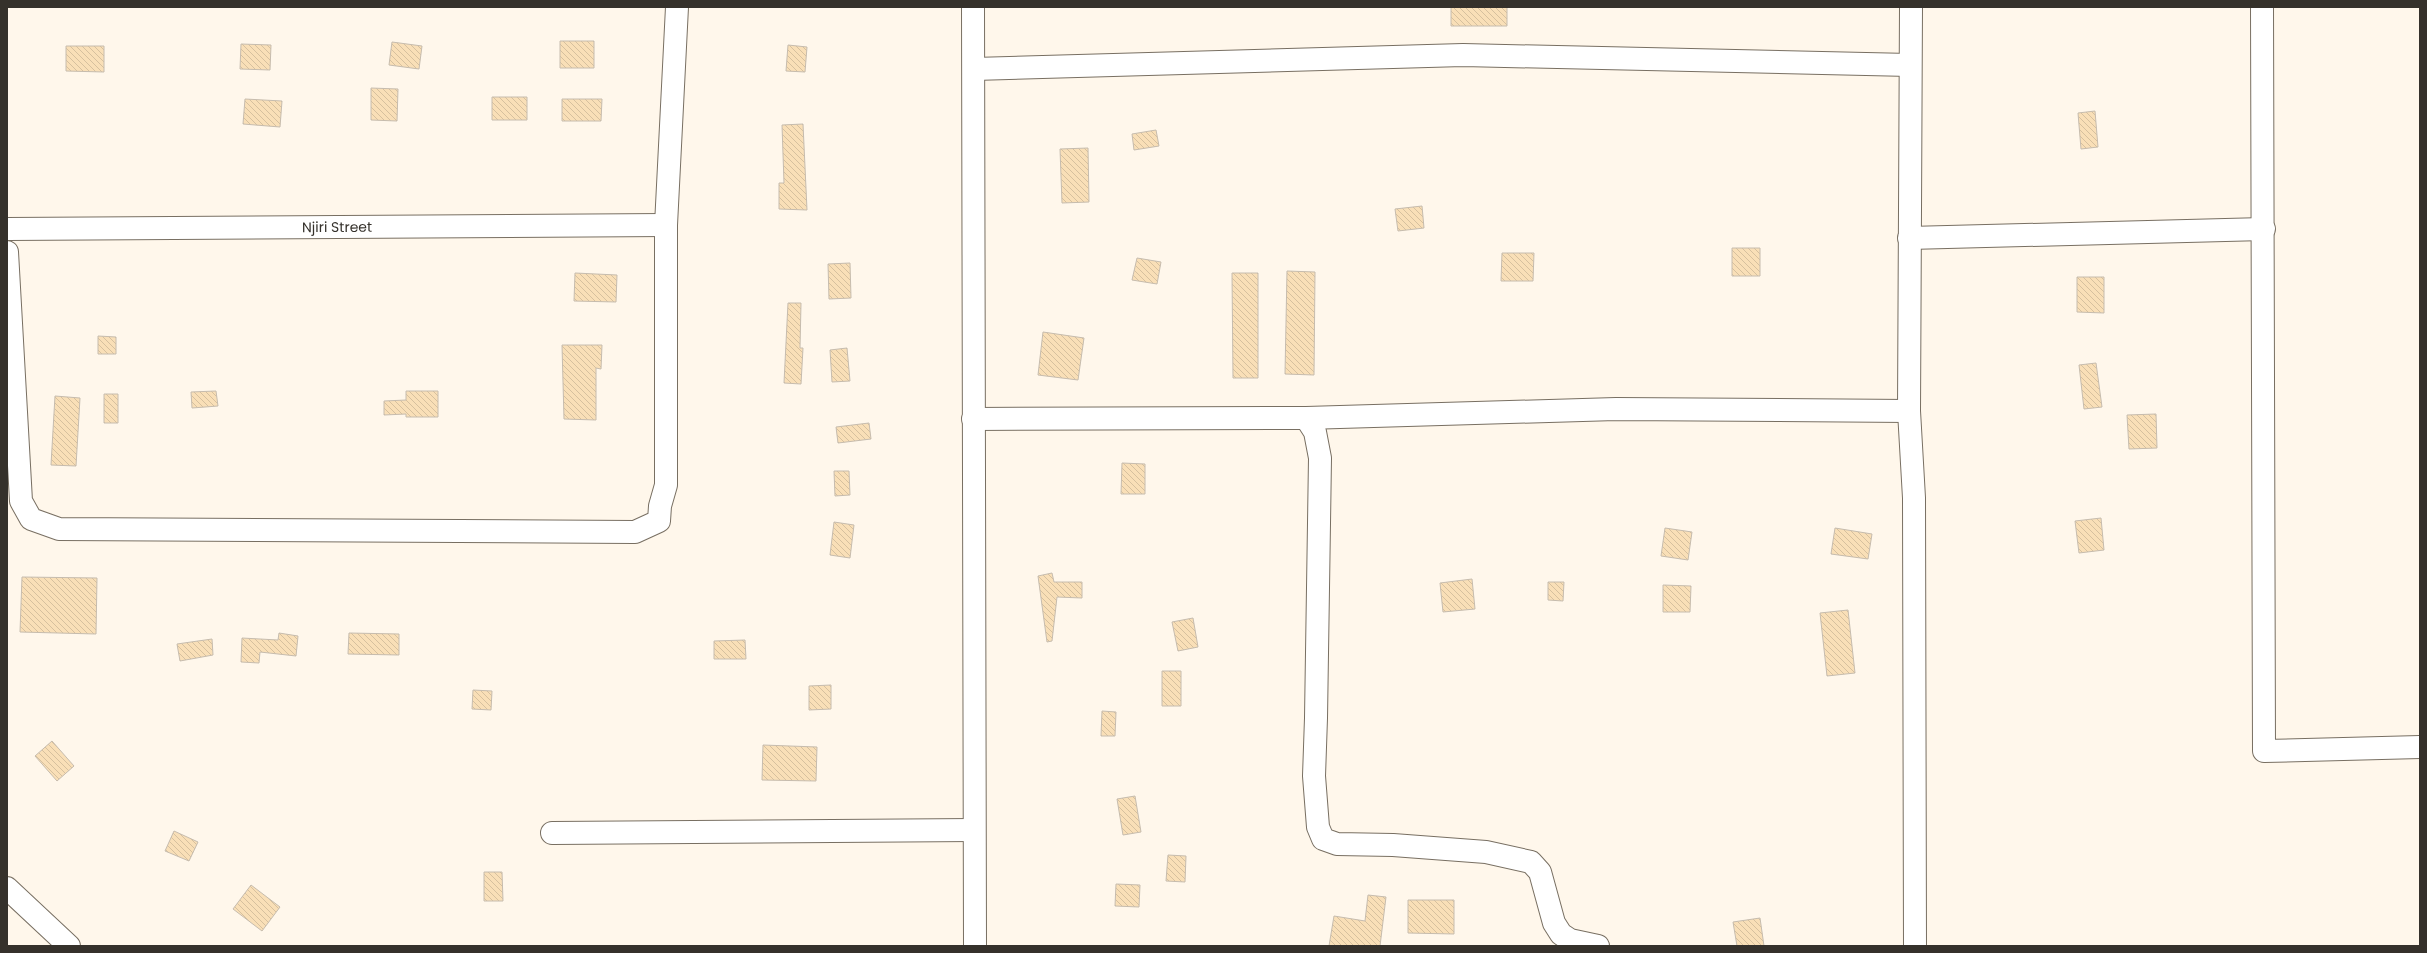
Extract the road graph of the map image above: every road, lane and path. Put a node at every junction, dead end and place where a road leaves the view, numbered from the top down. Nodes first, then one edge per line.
1 (677, 7) edge
2 (973, 7) edge
3 (1911, 7) edge
4 (2262, 7) edge
5 (1910, 65) junction
6 (974, 69) junction
7 (666, 225) junction
8 (7, 229) edge
9 (2264, 229) junction
10 (1909, 238) junction
11 (7, 252) edge
12 (1909, 410) junction
13 (1306, 418) junction
14 (973, 419) junction
15 (2420, 747) edge
16 (974, 830) junction
17 (552, 834) dead end
18 (7, 888) edge
19 (69, 946) edge
20 (975, 946) edge
21 (1598, 946) edge
22 (1915, 946) edge

1 - 7 street
2 - 6 street
3 - 5 street
4 - 9 street
5 - 6 street
5 - 10 street
6 - 14 street
7 - 8 street, Njiri Street
7 - 11 street
9 - 10 street
9 - 15 street
10 - 12 street
12 - 13 street
12 - 22 street
13 - 14 street
13 - 21 street
14 - 16 street
16 - 17 street
16 - 20 street
18 - 19 street

